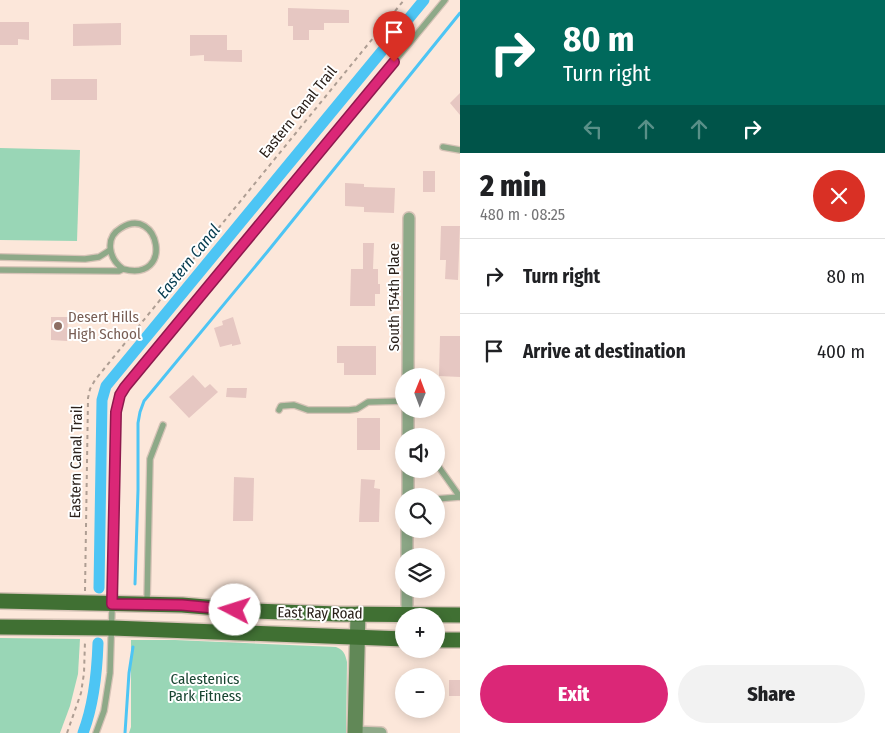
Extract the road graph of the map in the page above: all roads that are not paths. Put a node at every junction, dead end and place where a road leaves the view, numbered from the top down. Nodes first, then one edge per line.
1 (445, 0) edge
2 (443, 147) dead end
3 (460, 150) edge
4 (409, 218) dead end
5 (110, 250) junction
6 (0, 257) edge
7 (123, 269) junction
8 (0, 270) edge
9 (408, 368) edge
10 (395, 401) edge
11 (279, 410) dead end
12 (163, 425) dead end
13 (445, 476) edge
14 (460, 497) edge
15 (445, 498) edge
16 (0, 601) edge
17 (112, 604) junction
18 (147, 604) junction
19 (358, 614) junction
20 (395, 615) edge
21 (445, 615) edge
22 (460, 615) edge
23 (0, 627) edge
24 (112, 628) junction
25 (357, 639) junction
26 (395, 639) edge
27 (445, 640) edge
28 (460, 640) edge
29 (96, 733) edge
30 (355, 733) edge
31 (381, 733) edge

1 - 17 lane
2 - 3 lane
4 - 9 street, South 154th Place
5 - 6 lane
5 - 7 lane
5 - 7 lane
7 - 8 lane
10 - 11 lane
12 - 18 lane
13 - 14 lane
14 - 15 lane
16 - 17 main road, East Ray Road
17 - 18 main road, East Ray Road
17 - 24 lane
18 - 19 main road, East Ray Road
19 - 20 main road, East Ray Road
19 - 25 street
21 - 22 main road, East Ray Road
23 - 24 main road, East Ray Road
24 - 25 main road, East Ray Road
24 - 29 lane
25 - 26 main road, East Ray Road
25 - 30 street
27 - 28 main road
30 - 31 street

